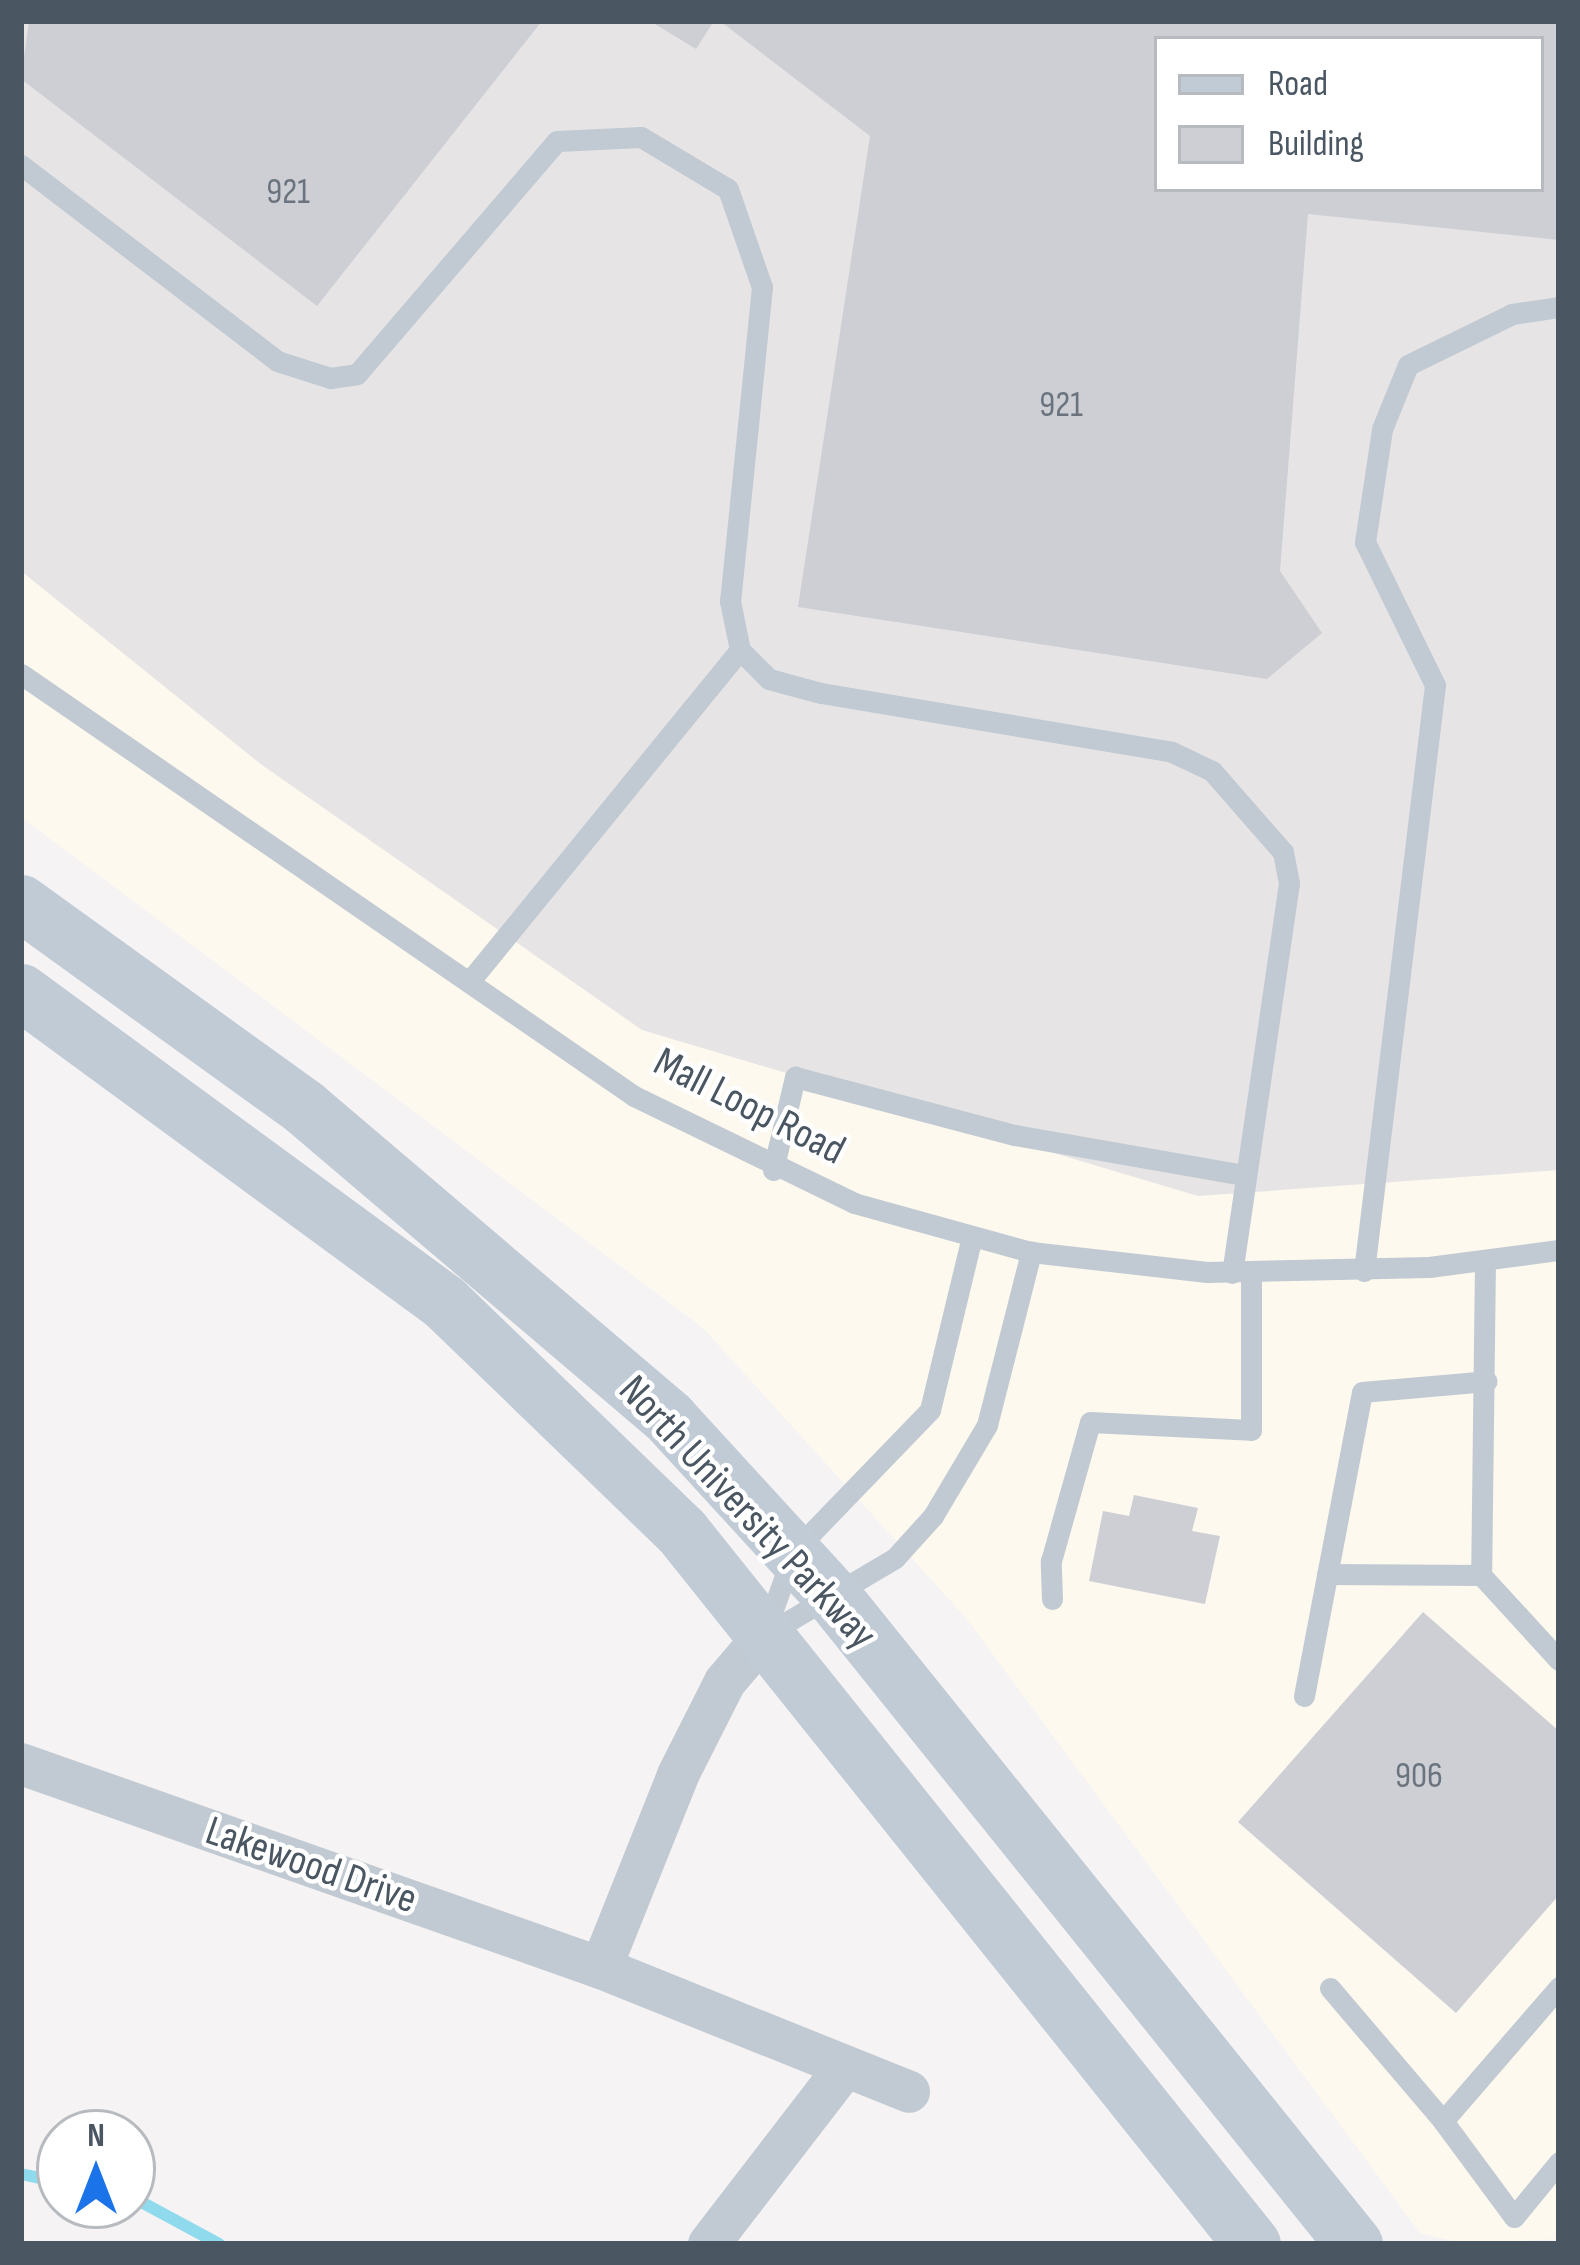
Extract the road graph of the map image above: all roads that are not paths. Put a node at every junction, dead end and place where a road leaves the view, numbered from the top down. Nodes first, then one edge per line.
1 (21, 165) edge
2 (1559, 307) edge
3 (740, 650) junction
4 (21, 674) edge
5 (21, 903) edge
6 (469, 982) junction
7 (21, 992) edge
8 (773, 1170) junction
9 (1245, 1175) junction
10 (972, 1237) junction
11 (1559, 1250) edge
12 (1031, 1252) junction
13 (1485, 1260) junction
14 (1364, 1271) junction
15 (1241, 1273) junction
16 (1487, 1381) junction
17 (794, 1551) junction
18 (1327, 1574) junction
19 (1481, 1575) junction
20 (835, 1599) junction
21 (1052, 1599) dead end
22 (764, 1636) junction
23 (1559, 1660) edge
24 (1304, 1696) dead end
25 (21, 1764) edge
26 (602, 1968) junction
27 (1559, 1987) edge
28 (1330, 1988) dead end
29 (843, 2070) junction
30 (909, 2092) dead end
31 (1443, 2121) junction
32 (1559, 2162) edge
33 (709, 2244) edge
34 (1252, 2244) edge
35 (1354, 2244) edge

1 - 3 lane
2 - 14 lane
3 - 6 lane
3 - 9 lane
4 - 6 lane, Mall Loop Road
5 - 17 main road, North University Parkway
6 - 8 lane, Mall Loop Road
7 - 22 main road, North University Parkway
8 - 9 lane
8 - 10 lane, Mall Loop Road
9 - 15 lane
10 - 12 lane, Mall Loop Road
10 - 17 lane
11 - 13 lane, Mall Loop Road
12 - 15 lane, Mall Loop Road
12 - 20 lane
13 - 14 lane, Mall Loop Road
13 - 16 lane
14 - 15 lane, Mall Loop Road
15 - 21 lane
16 - 18 lane
16 - 19 lane
17 - 20 main road, North University Parkway
17 - 22 lane
18 - 19 lane
18 - 24 lane
19 - 23 lane
20 - 22 lane
20 - 35 main road, North University Parkway
22 - 26 street
22 - 34 main road, North University Parkway
25 - 26 street, Lakewood Drive
26 - 29 street, Lakewood Drive
27 - 31 lane
28 - 31 lane
29 - 30 street, Lakewood Drive
29 - 33 street
31 - 32 lane

